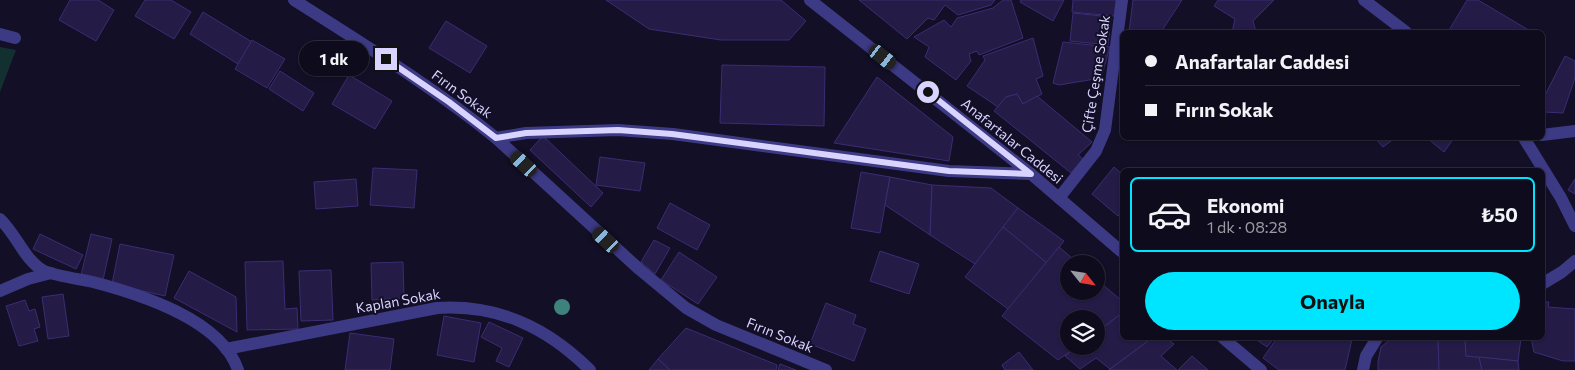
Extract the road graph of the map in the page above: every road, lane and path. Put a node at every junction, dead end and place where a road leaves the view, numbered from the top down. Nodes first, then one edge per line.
1 (294, 0) edge
2 (810, 0) edge
3 (1122, 0) edge
4 (1364, 0) edge
5 (827, 5) edge
6 (1403, 30) edge
7 (0, 34) edge
8 (14, 38) dead end
9 (1575, 131) edge
10 (1545, 135) edge
11 (496, 138) junction
12 (1527, 140) edge
13 (1544, 168) edge
14 (1545, 171) edge
15 (1031, 174) junction
16 (1059, 198) junction
17 (0, 219) edge
18 (1575, 226) edge
19 (1120, 250) edge
20 (25, 253) junction
21 (1575, 261) edge
22 (51, 273) junction
23 (20, 282) junction
24 (1545, 282) edge
25 (0, 291) edge
26 (1225, 340) edge
27 (1375, 340) edge
28 (226, 348) junction
29 (238, 370) edge
30 (590, 370) edge
31 (826, 370) edge
32 (1261, 370) edge
33 (1363, 370) edge

1 - 11 street, Fırın Sokak
2 - 5 street, Anafartalar Caddesi
3 - 16 street, Çifte Çeşme Sokak
4 - 6 street
5 - 15 street, Anafartalar Caddesi
7 - 8 street
9 - 10 street
11 - 15 street
11 - 31 street, Fırın Sokak
12 - 13 street
14 - 18 street
15 - 16 street, Anafartalar Caddesi
16 - 19 street, Anafartalar Caddesi
17 - 20 street
20 - 22 street
20 - 23 street
21 - 24 street
22 - 23 street
22 - 28 street
23 - 25 street
26 - 32 street
27 - 33 street
28 - 29 street
28 - 30 street, Kaplan Sokak

